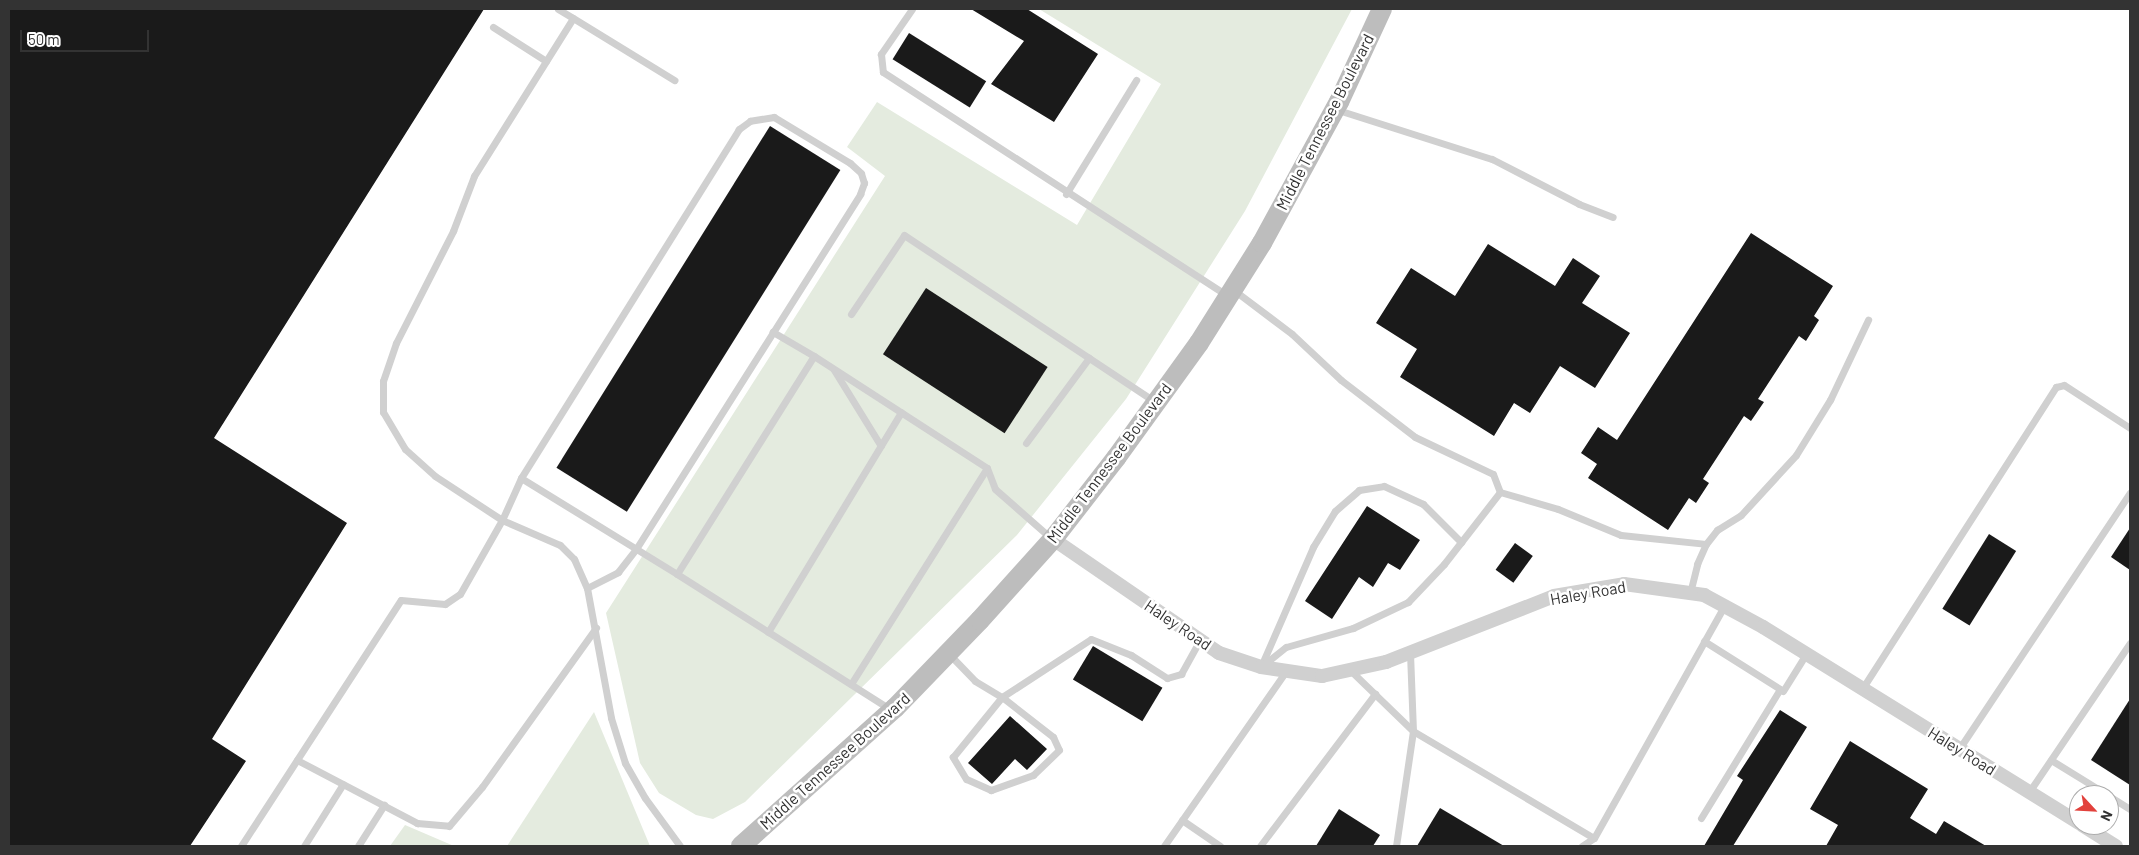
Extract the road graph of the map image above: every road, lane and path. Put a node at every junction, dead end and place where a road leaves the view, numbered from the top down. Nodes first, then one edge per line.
1 (558, 9) edge
2 (912, 9) edge
3 (1382, 9) edge
4 (573, 18) junction
5 (493, 27) dead end
6 (546, 61) junction
7 (674, 80) dead end
8 (1136, 80) dead end
9 (1335, 109) junction
10 (1066, 194) junction
11 (1613, 217) dead end
12 (1230, 293) junction
13 (851, 314) dead end
14 (1868, 320) dead end
15 (773, 332) junction
16 (814, 356) junction
17 (1089, 358) junction
18 (832, 368) junction
19 (1156, 403) junction
20 (901, 412) junction
21 (2130, 428) edge
22 (1026, 443) dead end
23 (881, 446) junction
24 (987, 468) junction
25 (521, 478) junction
26 (1500, 492) junction
27 (2130, 492) edge
28 (502, 520) junction
29 (1053, 539) junction
30 (1461, 542) junction
31 (1706, 544) junction
32 (636, 549) junction
33 (677, 574) junction
34 (587, 588) junction
35 (1690, 593) junction
36 (1724, 606) junction
37 (596, 628) junction
38 (768, 632) junction
39 (1200, 640) junction
40 (1704, 641) junction
41 (2130, 643) edge
42 (1410, 652) junction
43 (948, 653) junction
44 (1806, 654) junction
45 (1261, 667) junction
46 (1286, 671) junction
47 (1351, 671) junction
48 (851, 684) junction
49 (1780, 689) junction
50 (1862, 689) junction
51 (1375, 694) junction
52 (1002, 697) junction
53 (892, 710) junction
54 (1413, 731) junction
55 (1959, 749) junction
56 (297, 760) junction
57 (2050, 760) junction
58 (343, 784) junction
59 (2091, 785) edge
60 (2029, 792) junction
61 (2119, 802) edge
62 (384, 806) junction
63 (2130, 809) edge
64 (2069, 817) edge
65 (1701, 818) dead end
66 (1182, 820) junction
67 (2098, 835) edge
68 (1594, 838) junction
69 (241, 846) edge
70 (304, 846) edge
71 (358, 846) edge
72 (680, 846) edge
73 (741, 846) edge
74 (1164, 846) edge
75 (1220, 846) edge
76 (1260, 846) edge
77 (1396, 846) edge
78 (1582, 846) edge
79 (2116, 846) edge

1 - 4 lane
2 - 10 lane
3 - 9 main road, Middle Tennessee Boulevard
4 - 6 lane
4 - 7 lane
5 - 6 lane
6 - 28 lane
8 - 10 lane
9 - 11 lane
9 - 12 main road, Middle Tennessee Boulevard
10 - 12 lane
12 - 19 main road, Middle Tennessee Boulevard
12 - 26 lane
13 - 17 lane
14 - 31 lane
15 - 16 lane
15 - 25 lane
15 - 32 lane
16 - 18 lane
16 - 33 lane
17 - 19 lane
17 - 22 lane
18 - 20 lane
18 - 23 lane
19 - 29 main road, Middle Tennessee Boulevard
20 - 23 lane
20 - 24 lane
21 - 50 lane
23 - 38 lane
24 - 29 lane
24 - 48 lane
25 - 28 lane
25 - 32 lane
26 - 30 lane
26 - 31 lane
27 - 55 lane
28 - 34 lane
28 - 56 lane
29 - 39 street, Haley Road
29 - 43 main road, Middle Tennessee Boulevard
30 - 45 lane
30 - 45 lane
31 - 35 lane
32 - 33 lane
32 - 34 lane
33 - 38 lane
34 - 37 lane
35 - 36 street, Haley Road
35 - 42 street, Haley Road
36 - 40 lane
36 - 44 street, Haley Road
37 - 62 lane
37 - 72 lane
38 - 48 lane
39 - 45 street, Haley Road
39 - 52 lane
40 - 49 lane
40 - 68 lane
41 - 57 lane
42 - 47 street, Haley Road
42 - 54 lane
43 - 52 lane
43 - 53 main road, Middle Tennessee Boulevard
44 - 49 lane
44 - 50 street, Haley Road
45 - 46 street, Haley Road
46 - 47 street, Haley Road
46 - 66 lane
47 - 51 lane
48 - 53 lane
49 - 65 lane
50 - 55 street, Haley Road
51 - 54 lane
51 - 76 lane
52 - 52 lane
53 - 73 main road, Middle Tennessee Boulevard
54 - 68 lane
54 - 77 lane
55 - 60 street, Haley Road
56 - 58 lane
56 - 69 lane
57 - 59 lane
57 - 60 lane
58 - 62 lane
58 - 70 lane
60 - 64 street, Haley Road
61 - 63 lane
62 - 71 lane
66 - 74 lane
66 - 75 lane
67 - 79 street, Haley Road
68 - 78 lane

